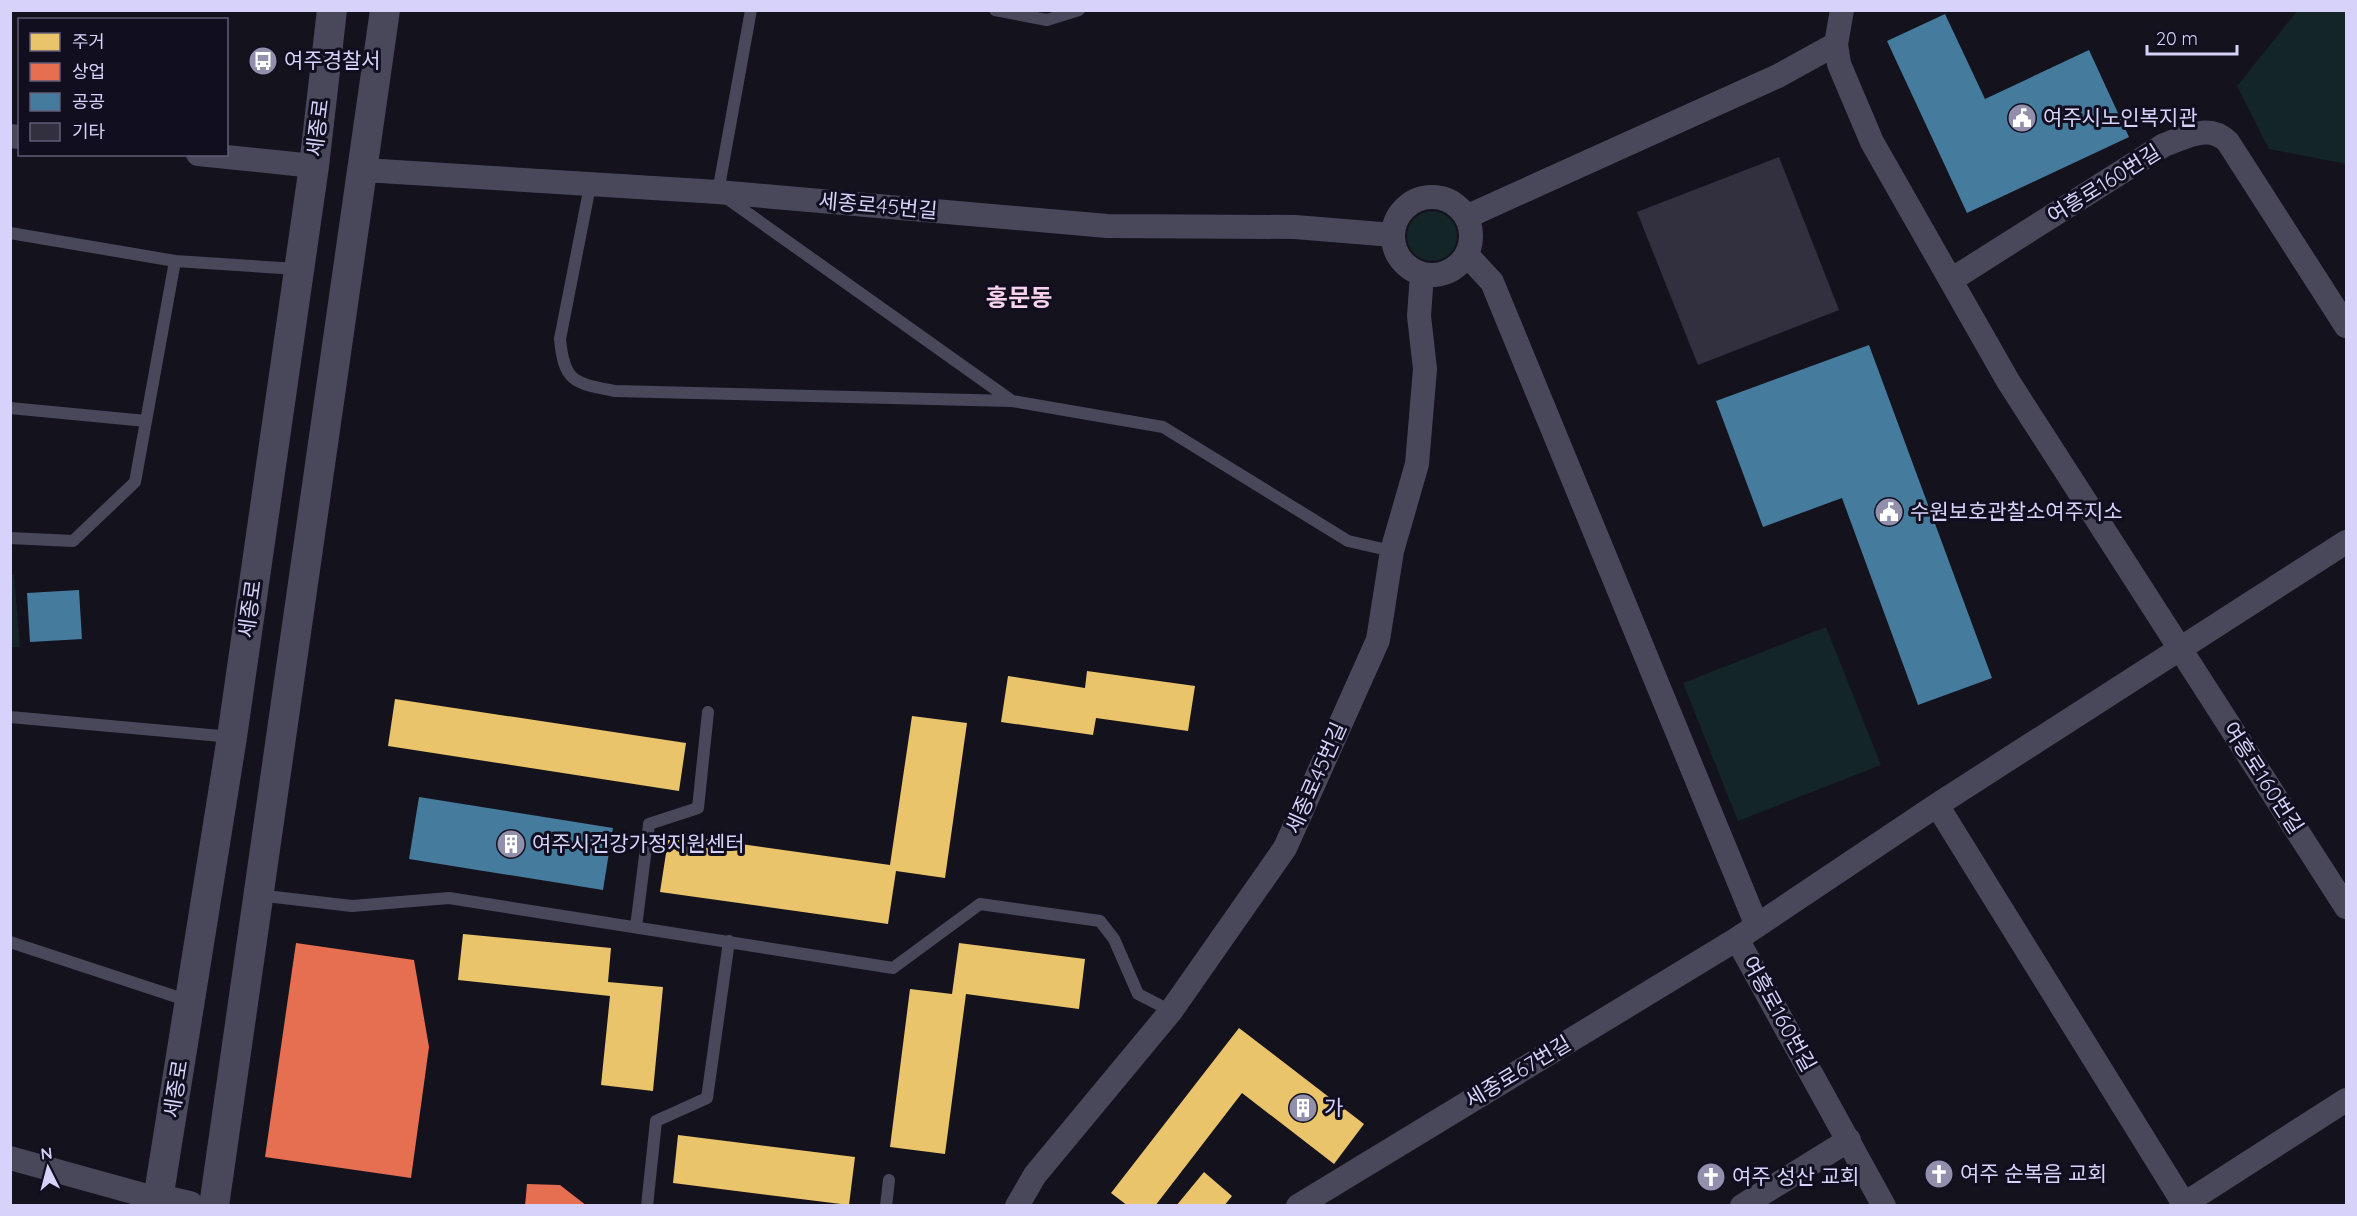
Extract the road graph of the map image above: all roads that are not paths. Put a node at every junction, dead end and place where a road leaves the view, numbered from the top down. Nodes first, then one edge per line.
1 (332, 10) edge
2 (385, 10) edge
3 (751, 10) edge
4 (995, 10) edge
5 (1079, 10) edge
6 (1842, 10) edge
7 (1836, 44) junction
8 (217, 156) edge
9 (314, 166) junction
10 (364, 170) junction
11 (590, 186) junction
12 (718, 192) junction
13 (1466, 217) junction
14 (10, 233) edge
15 (1392, 235) junction
16 (1467, 255) junction
17 (176, 261) junction
18 (297, 269) junction
19 (1422, 274) junction
20 (1951, 280) junction
21 (2346, 326) edge
22 (1012, 401) junction
23 (10, 408) edge
24 (146, 421) junction
25 (10, 538) edge
26 (2346, 542) edge
27 (1392, 550) junction
28 (2180, 648) junction
29 (708, 712) dead end
30 (10, 717) edge
31 (232, 737) junction
32 (1937, 805) junction
33 (210, 888) junction
34 (257, 895) junction
35 (2346, 907) edge
36 (636, 927) junction
37 (1747, 932) junction
38 (729, 941) junction
39 (10, 942) edge
40 (190, 1002) junction
41 (1171, 1011) junction
42 (2346, 1100) edge
43 (1849, 1140) junction
44 (10, 1158) edge
45 (889, 1180) dead end
46 (158, 1202) edge
47 (2182, 1205) edge
48 (189, 1206) edge
49 (214, 1206) edge
50 (647, 1206) edge
51 (886, 1206) edge
52 (1017, 1206) edge
53 (1298, 1206) edge
54 (1742, 1206) edge
55 (1884, 1206) edge

1 - 9 street, 세종로
2 - 10 street
3 - 12 lane
4 - 5 lane
6 - 7 street, 여흥로160번길
7 - 13 street
7 - 20 street, 여흥로160번길
8 - 9 street
9 - 10 street
9 - 18 street, 세종로
10 - 11 street, 세종로45번길
10 - 34 street
11 - 12 street, 세종로45번길
11 - 22 lane
12 - 15 street, 세종로45번길
12 - 22 lane
13 - 15 street
13 - 16 street
14 - 17 lane
15 - 19 street
16 - 19 street
16 - 37 street
17 - 18 lane
17 - 24 lane
18 - 31 street, 세종로
19 - 27 street, 세종로45번길
20 - 21 street, 여흥로160번길
20 - 28 street, 여흥로160번길
22 - 27 lane
23 - 24 lane
24 - 25 lane
26 - 28 street, 여흥로160번길
27 - 41 street, 세종로45번길
28 - 32 street, 여흥로160번길
28 - 35 street, 여흥로160번길
29 - 36 lane
30 - 31 lane
31 - 33 street, 세종로
32 - 37 street, 여흥로160번길
32 - 47 street
33 - 34 street
33 - 40 street, 세종로
34 - 36 lane
34 - 49 street
36 - 38 lane
37 - 43 street, 여흥로160번길
37 - 53 street, 세종로67번길
38 - 41 lane
38 - 50 lane
39 - 40 lane
40 - 46 street, 세종로
41 - 52 street, 세종로45번길
42 - 47 street
43 - 54 street
43 - 55 street, 여흥로160번길
44 - 46 street
45 - 51 lane
46 - 48 street

